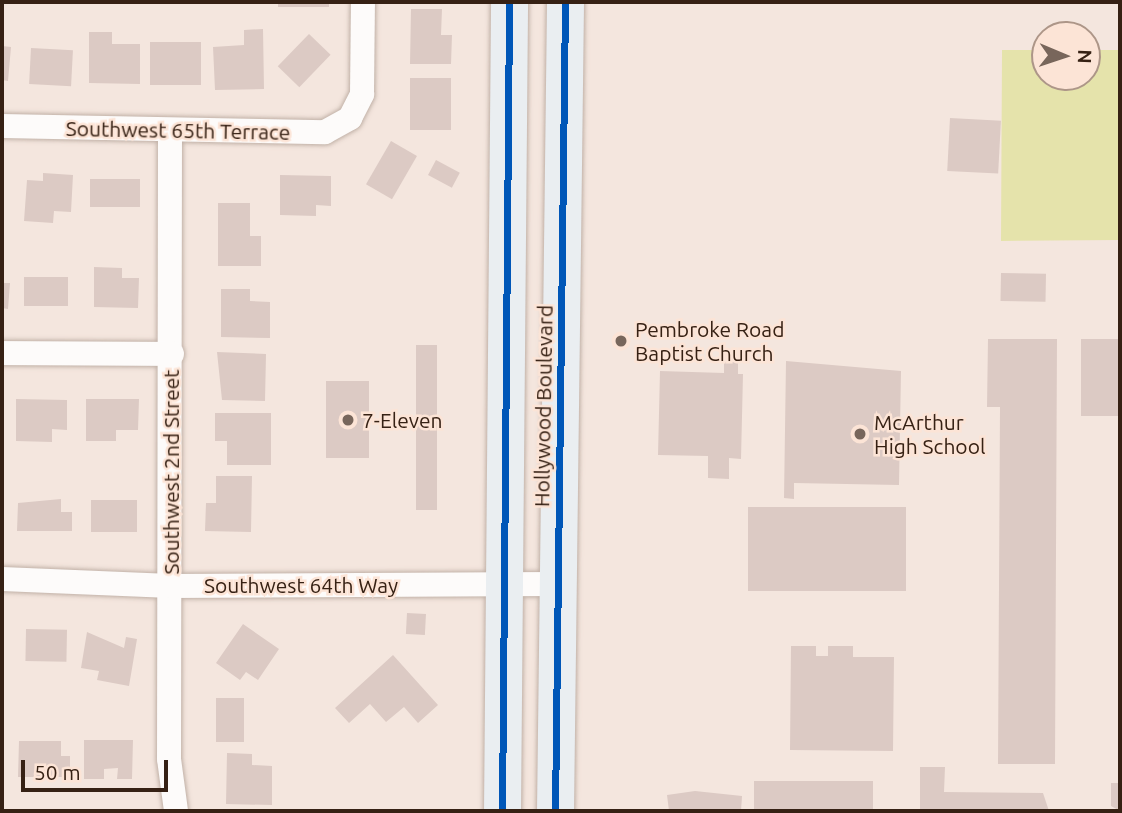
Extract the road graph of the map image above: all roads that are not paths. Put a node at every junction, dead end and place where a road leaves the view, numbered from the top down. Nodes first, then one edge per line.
1 (363, 2) edge
2 (509, 2) edge
3 (560, 5) edge
4 (2, 125) edge
5 (170, 132) junction
6 (2, 353) edge
7 (172, 354) junction
8 (2, 579) edge
9 (504, 584) junction
10 (558, 584) junction
11 (170, 586) junction
12 (176, 811) edge
13 (502, 811) edge
14 (555, 811) edge

1 - 5 street, Southwest 65th Terrace
2 - 9 highway, Hollywood Boulevard
3 - 10 highway, Hollywood Boulevard
4 - 5 street, Southwest 65th Terrace
5 - 7 street, Southwest 2nd Street
6 - 7 street
7 - 11 street, Southwest 2nd Street
8 - 11 street, Southwest 64th Way
9 - 10 street, Southwest 64th Way
9 - 11 street, Southwest 64th Way
9 - 13 highway, Hollywood Boulevard
10 - 14 highway, Hollywood Boulevard
11 - 12 street, Southwest 2nd Street

